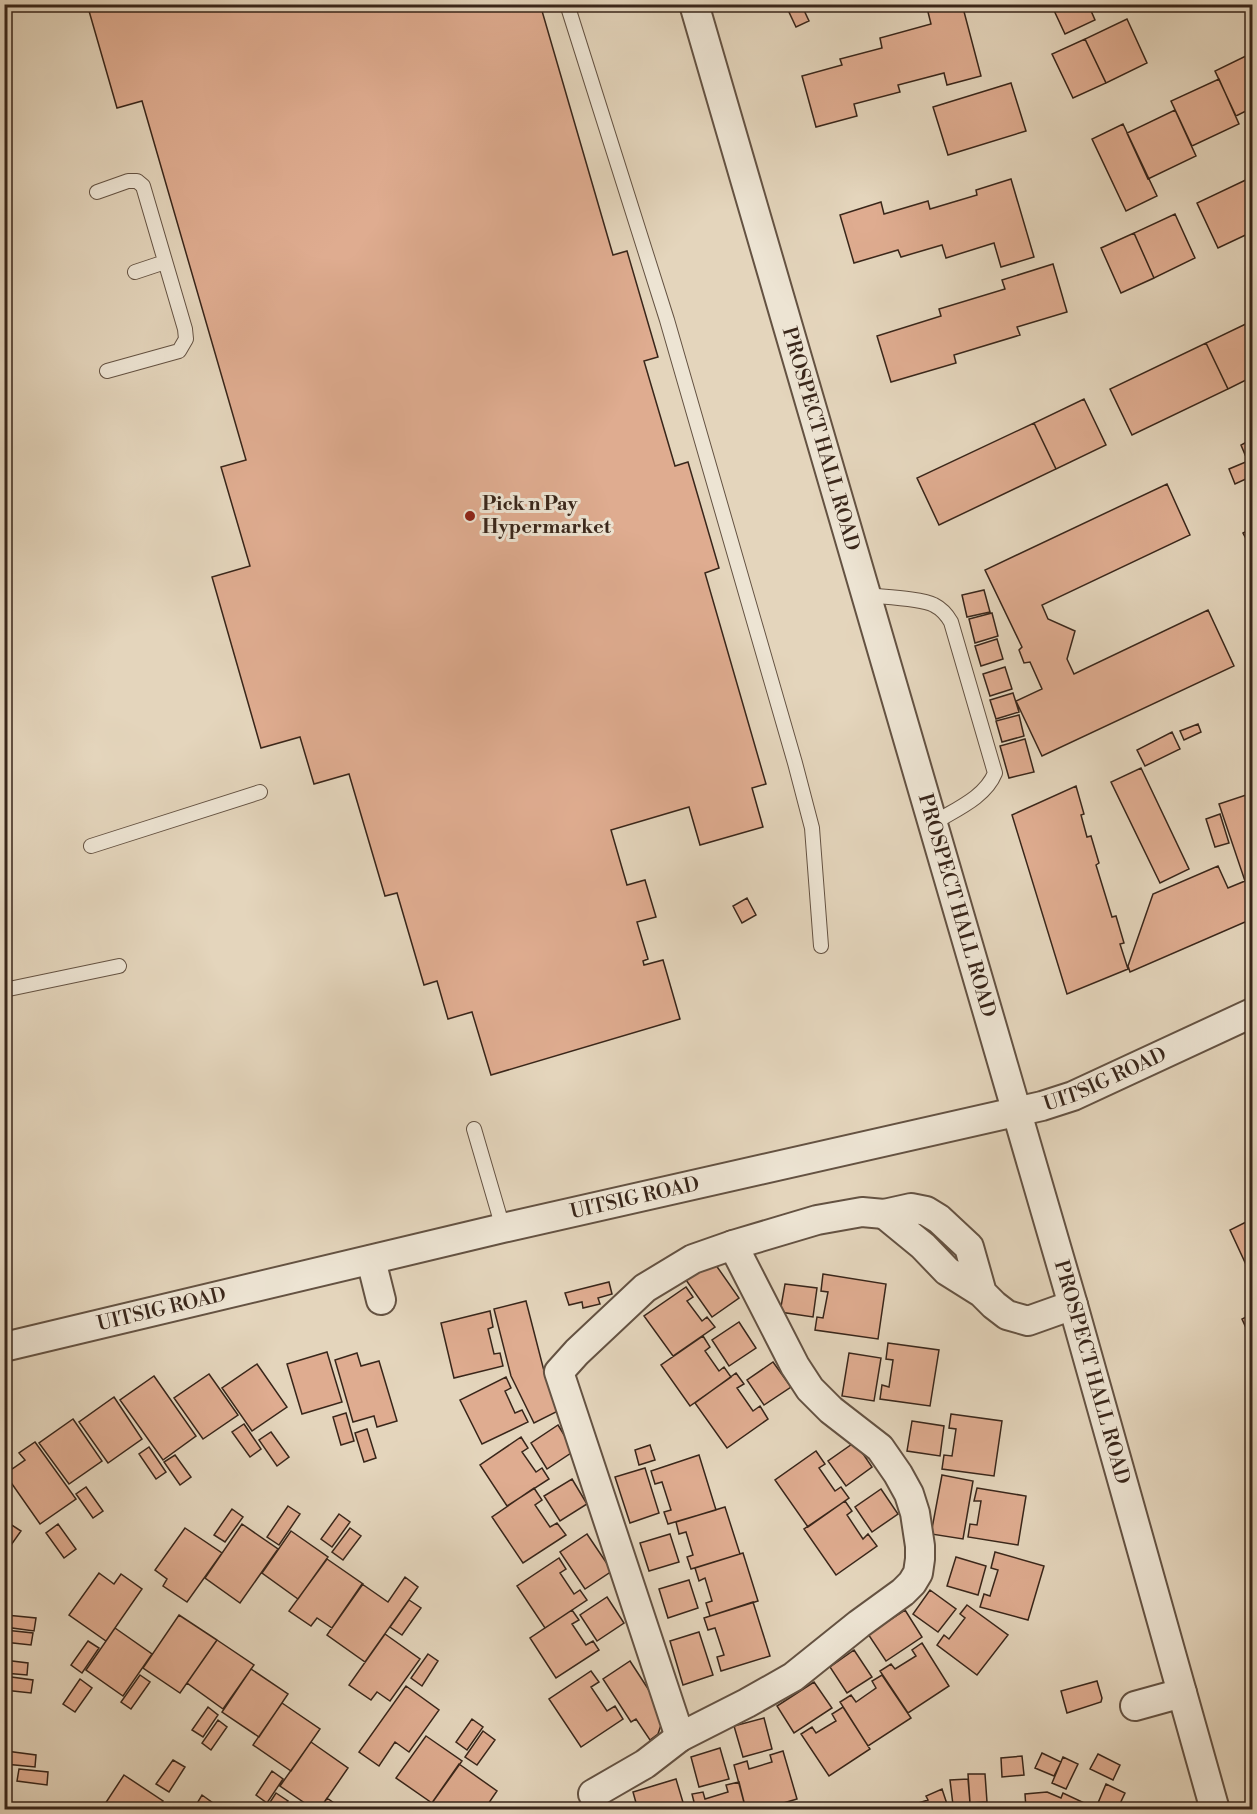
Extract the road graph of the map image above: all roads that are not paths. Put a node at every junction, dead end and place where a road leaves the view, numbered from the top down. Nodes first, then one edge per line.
1 (567, 4) edge
2 (694, 4) edge
3 (97, 192) dead end
4 (165, 262) junction
5 (135, 272) dead end
6 (107, 371) dead end
7 (866, 595) junction
8 (260, 792) dead end
9 (932, 824) junction
10 (91, 846) dead end
11 (821, 946) dead end
12 (119, 966) dead end
13 (4, 990) edge
14 (1252, 1013) edge
15 (1016, 1112) junction
16 (474, 1129) dead end
17 (503, 1228) junction
18 (733, 1245) junction
19 (371, 1260) junction
20 (381, 1300) dead end
21 (1073, 1305) junction
22 (4, 1347) edge
23 (1182, 1693) junction
24 (1136, 1707) dead end
25 (680, 1737) junction
26 (593, 1794) dead end
27 (1215, 1809) edge

1 - 11 lane
2 - 7 street, PROSPECT HALL ROAD
3 - 4 lane
4 - 5 lane
4 - 6 lane
7 - 9 street, PROSPECT HALL ROAD
7 - 9 lane
8 - 10 lane
9 - 15 street, PROSPECT HALL ROAD
12 - 13 lane
14 - 15 street, UITSIG ROAD
15 - 17 street, UITSIG ROAD
15 - 21 street, PROSPECT HALL ROAD
16 - 17 lane
17 - 19 street, UITSIG ROAD
18 - 21 street
18 - 25 street
18 - 25 street
19 - 20 street
19 - 22 street, UITSIG ROAD
21 - 23 street, PROSPECT HALL ROAD
23 - 24 street
23 - 27 street, PROSPECT HALL ROAD
25 - 26 street

